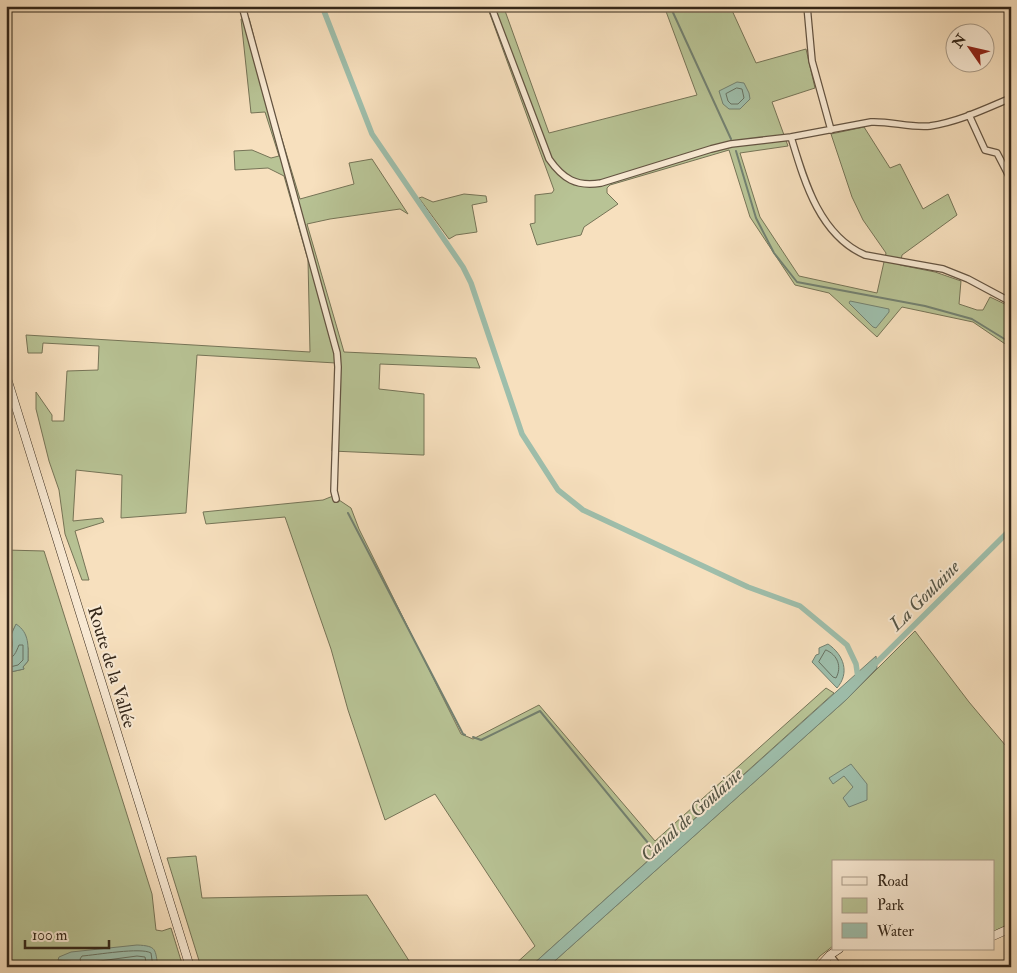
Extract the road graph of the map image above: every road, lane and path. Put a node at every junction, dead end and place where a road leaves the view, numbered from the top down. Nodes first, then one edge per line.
1 (242, 6) edge
2 (491, 6) edge
3 (807, 6) edge
4 (1011, 98) edge
5 (969, 115) junction
6 (831, 130) junction
7 (791, 137) junction
8 (1011, 180) edge
9 (1011, 302) edge
10 (6, 375) edge
11 (336, 499) dead end
12 (1011, 928) edge
13 (994, 936) edge
14 (838, 950) edge
15 (830, 955) junction
16 (190, 967) edge
17 (819, 967) edge
18 (839, 967) edge

1 - 11 street
2 - 7 street
3 - 6 street
4 - 5 street
5 - 6 street
5 - 8 street
6 - 7 street
7 - 9 street
10 - 16 main road, Route de la Vallée
12 - 13 main road
14 - 15 main road
15 - 17 main road
15 - 18 street

